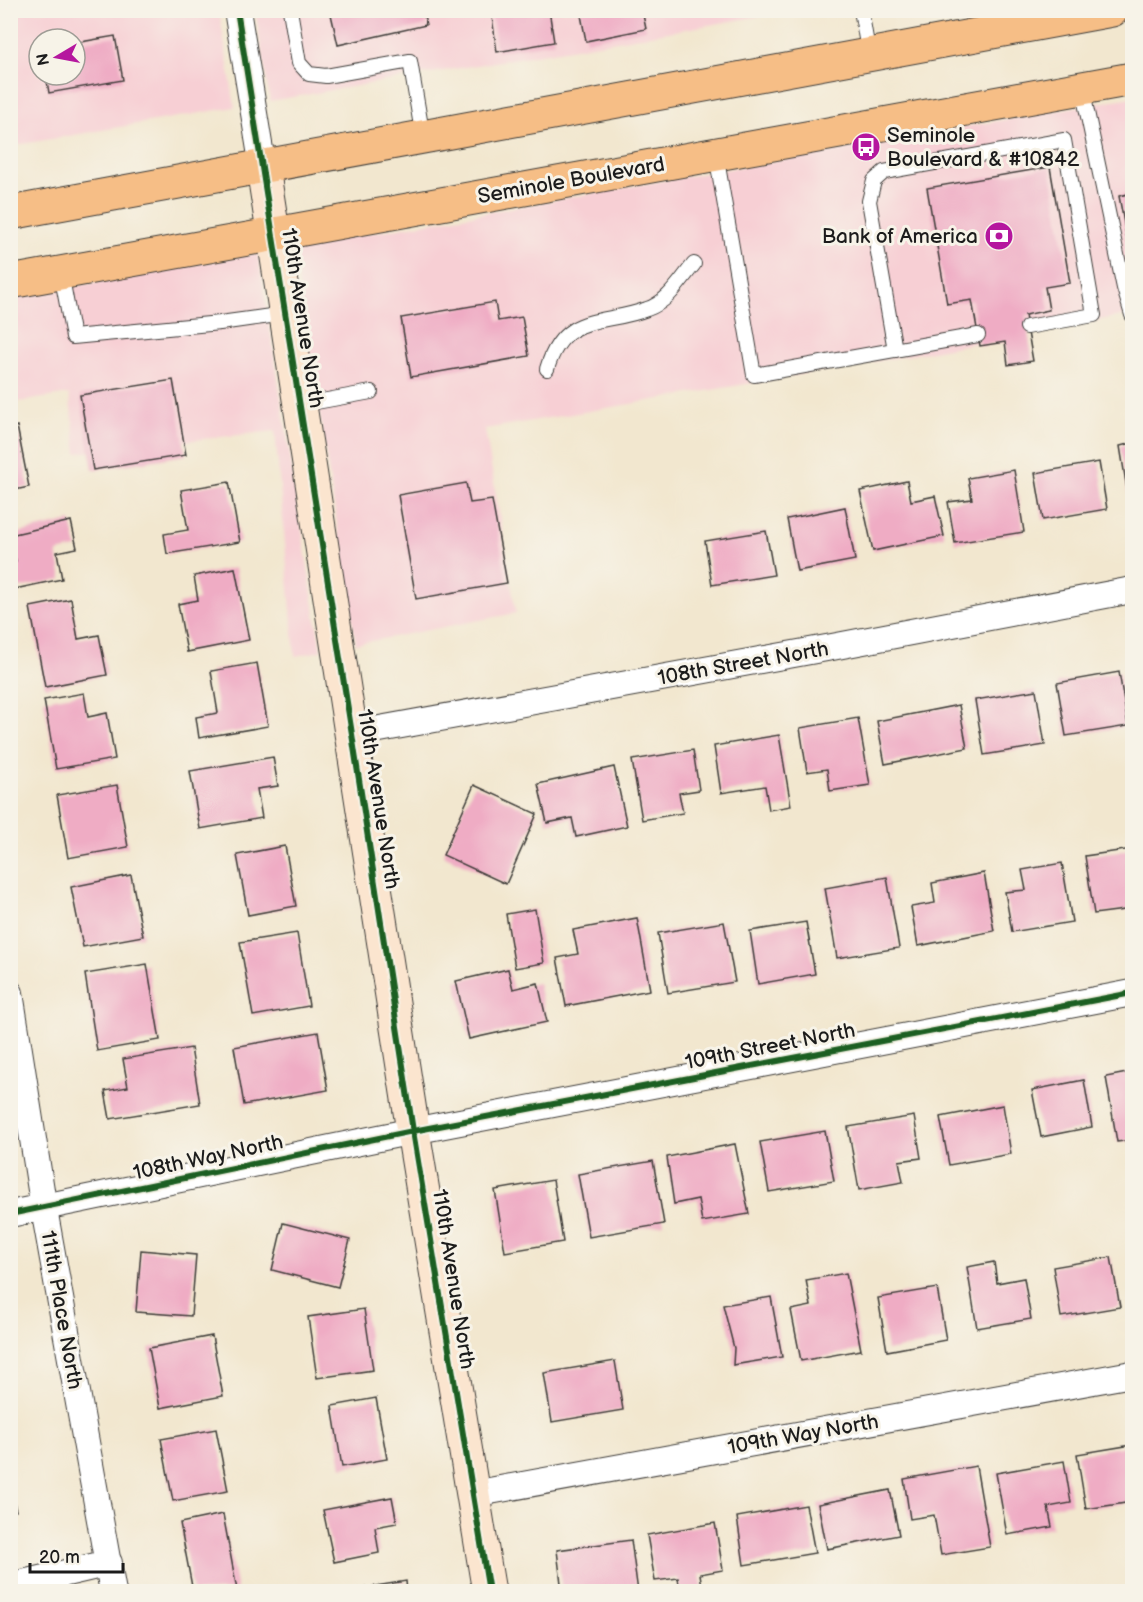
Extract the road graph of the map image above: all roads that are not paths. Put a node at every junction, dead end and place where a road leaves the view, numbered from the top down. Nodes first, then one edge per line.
1 (237, 10) edge
2 (290, 10) edge
3 (861, 10) edge
4 (1112, 10) edge
5 (1056, 16) edge
6 (869, 56) junction
7 (1132, 79) edge
8 (1082, 88) junction
9 (423, 138) junction
10 (716, 154) junction
11 (263, 168) junction
12 (10, 213) edge
13 (273, 234) junction
14 (694, 264) dead end
15 (61, 273) junction
16 (10, 282) edge
17 (285, 314) junction
18 (1132, 315) edge
19 (1027, 327) dead end
20 (978, 335) dead end
21 (895, 350) junction
22 (547, 369) dead end
23 (370, 392) dead end
24 (300, 405) junction
25 (1132, 590) edge
26 (352, 734) junction
27 (10, 993) edge
28 (1132, 993) edge
29 (413, 1131) junction
30 (44, 1209) junction
31 (10, 1214) edge
32 (1132, 1374) edge
33 (473, 1494) junction
34 (109, 1563) junction
35 (10, 1586) edge
36 (113, 1592) edge
37 (489, 1592) edge

1 - 11 street, 110th Avenue North
2 - 9 lane
3 - 6 lane
4 - 5 main road
5 - 6 main road
6 - 9 main road
7 - 8 main road, Seminole Boulevard
8 - 10 main road, Seminole Boulevard
8 - 18 lane
9 - 11 main road
10 - 13 main road, Seminole Boulevard
10 - 21 lane
11 - 12 main road
11 - 13 street, 110th Avenue North
13 - 15 main road, Seminole Boulevard
13 - 17 street, 110th Avenue North
14 - 22 lane
15 - 16 main road, Seminole Boulevard
15 - 17 lane
17 - 24 street, 110th Avenue North
19 - 21 lane
20 - 21 lane
23 - 24 lane
24 - 26 street, 110th Avenue North
25 - 26 street, 108th Street North
26 - 29 street, 110th Avenue North
27 - 30 street, 111th Place North
28 - 29 street, 109th Street North
29 - 30 street, 108th Way North
29 - 33 street, 110th Avenue North
30 - 31 street, 108th Way North
30 - 34 street, 111th Place North
32 - 33 street, 109th Way North
33 - 37 street, 110th Avenue North
34 - 35 street
34 - 36 street, 111th Place North

